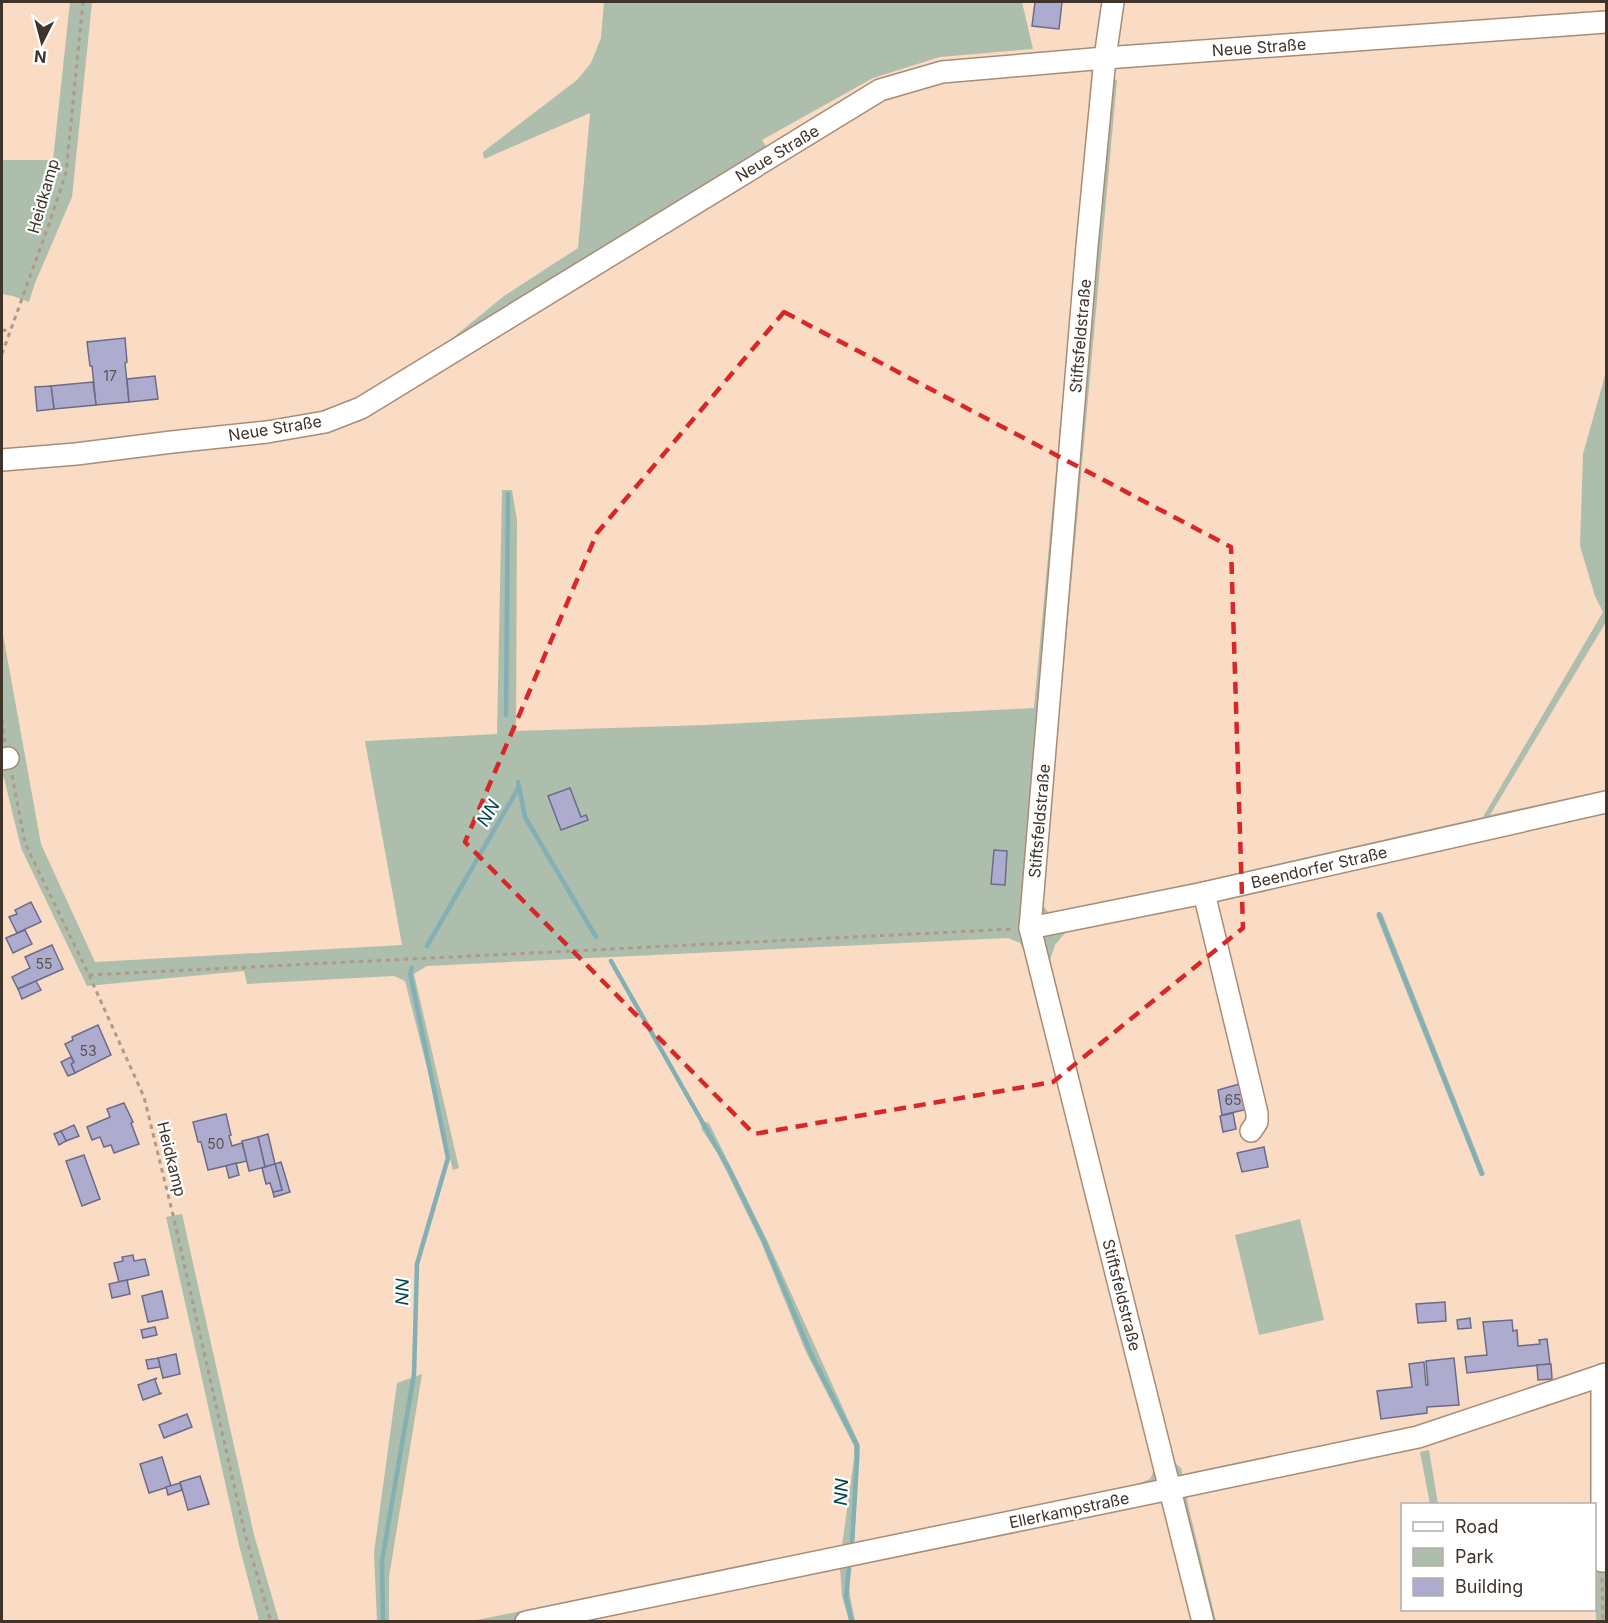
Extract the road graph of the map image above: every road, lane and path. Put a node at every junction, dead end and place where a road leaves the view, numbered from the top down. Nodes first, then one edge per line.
1 (83, 2) edge
2 (1113, 2) edge
3 (1606, 22) edge
4 (1105, 58) junction
5 (2, 330) edge
6 (10, 331) junction
7 (2, 354) edge
8 (2, 460) edge
9 (2, 720) edge
10 (5, 758) edge
11 (1606, 802) edge
12 (1204, 894) junction
13 (1030, 928) junction
14 (89, 975) junction
15 (1251, 1131) dead end
16 (1604, 1375) edge
17 (1170, 1489) junction
18 (1602, 1561) joint
19 (271, 1622) edge
20 (526, 1622) edge
21 (1203, 1622) edge
22 (1603, 1622) edge

1 - 6 path, Heidkamp
2 - 4 street, Stiftsfeldstraße
3 - 4 street, Neue Straße
4 - 8 street, Neue Straße
4 - 13 street, Stiftsfeldstraße
5 - 6 path
6 - 7 path, Heidkamp
9 - 10 path, Heidkamp
10 - 14 path, Heidkamp
11 - 12 street, Beendorfer Straße
12 - 13 street, Beendorfer Straße
12 - 15 street
13 - 14 path
13 - 17 street, Stiftsfeldstraße
14 - 19 path, Heidkamp
16 - 17 street, Ellerkampstraße
16 - 18 street
17 - 20 street, Ellerkampstraße
17 - 21 street, Stiftsfeldstraße
18 - 22 path

